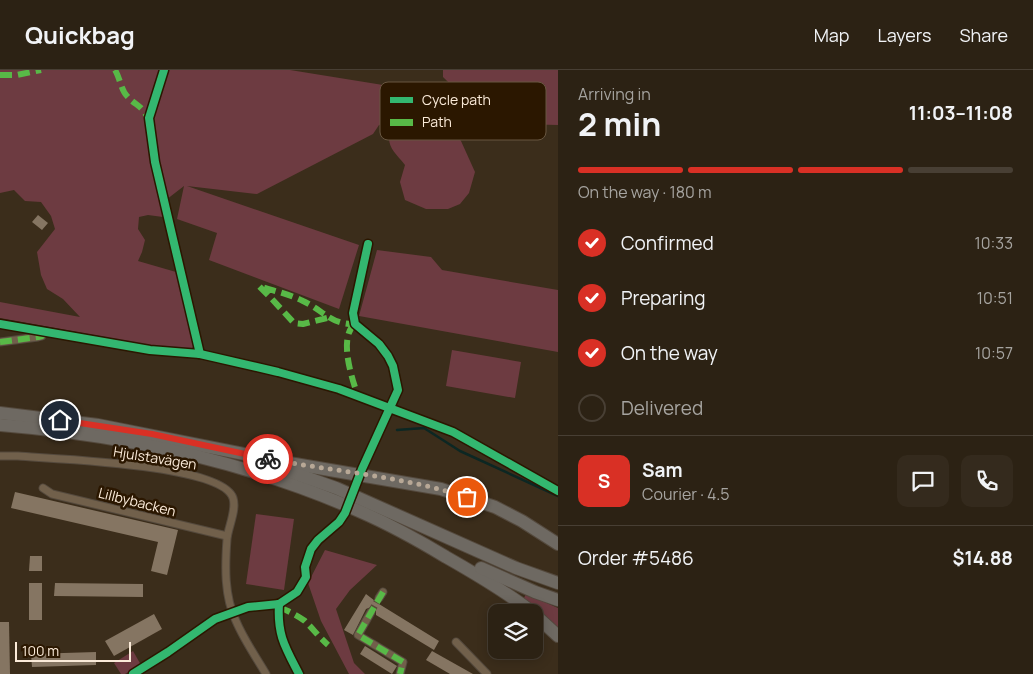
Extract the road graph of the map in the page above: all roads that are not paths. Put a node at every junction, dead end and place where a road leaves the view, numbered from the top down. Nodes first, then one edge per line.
1 (44, 332) dead end
2 (0, 342) edge
3 (0, 413) edge
4 (0, 425) edge
5 (210, 447) junction
6 (0, 456) edge
7 (43, 488) dead end
8 (227, 536) junction
9 (423, 543) junction
10 (558, 544) edge
11 (558, 583) edge
12 (558, 600) edge
13 (520, 604) edge
14 (371, 612) tunnel mouth
15 (543, 622) edge
16 (558, 636) edge
17 (456, 642) dead end
18 (266, 674) edge
19 (400, 674) edge
20 (488, 674) edge

1 - 2 street
3 - 5 highway
4 - 9 highway
5 - 10 highway
5 - 11 highway
6 - 8 street, Hjulstavägen
7 - 8 street, Lillbybacken
8 - 18 street, Hjulstavägen
9 - 12 highway
9 - 13 highway
14 - 19 street
15 - 16 highway
17 - 20 street

